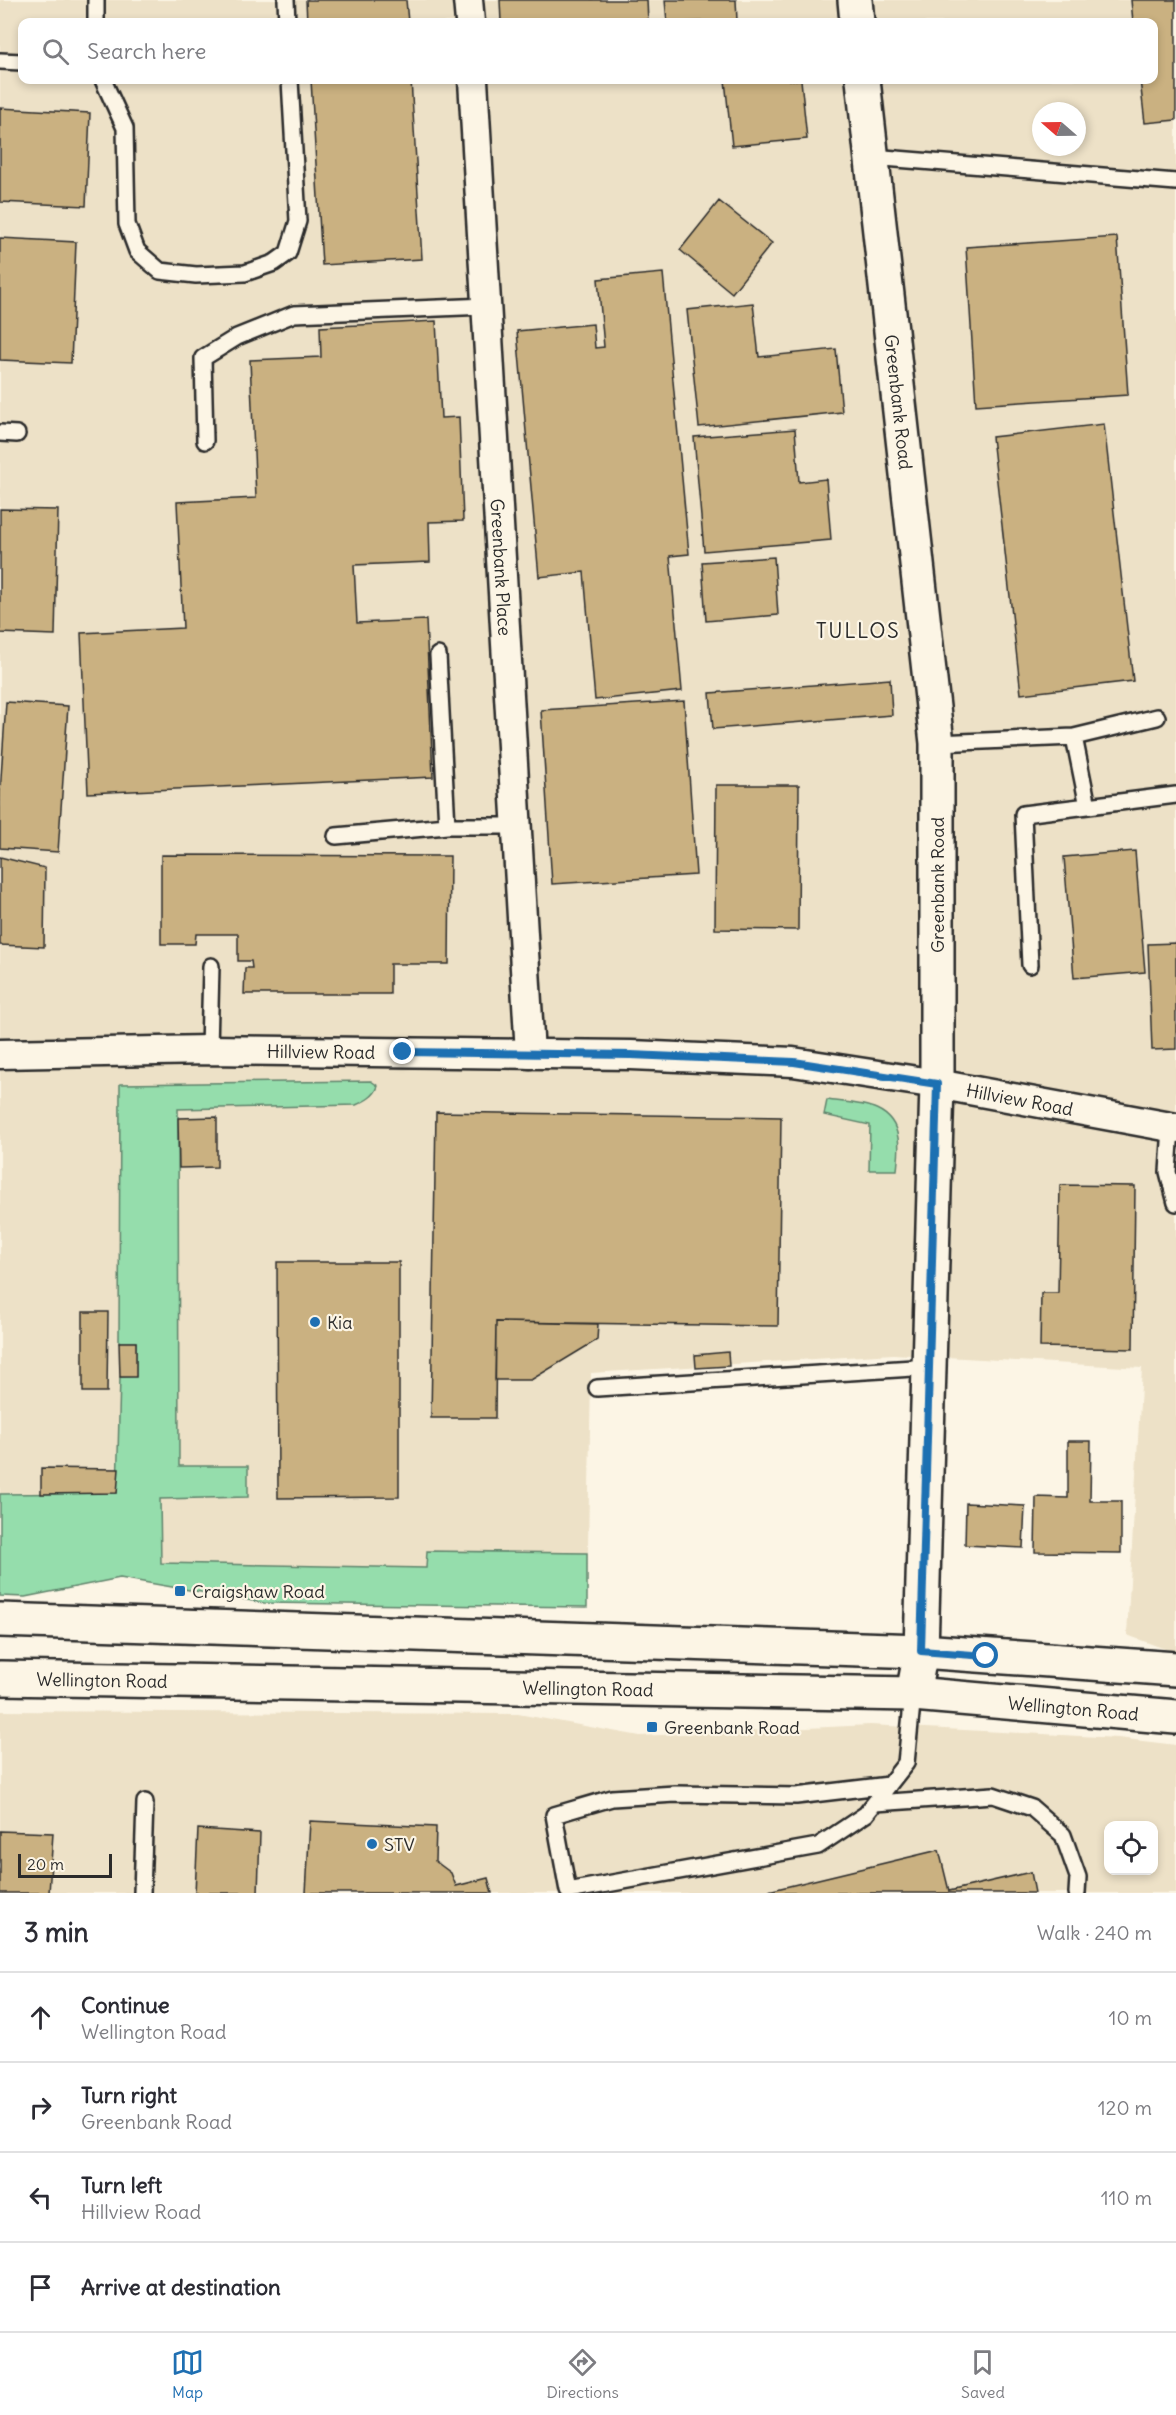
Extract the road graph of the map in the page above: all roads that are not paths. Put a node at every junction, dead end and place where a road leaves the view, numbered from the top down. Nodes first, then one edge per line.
1 (96, 0) edge
2 (286, 0) edge
3 (468, 0) edge
4 (855, 0) edge
5 (96, 18) edge
6 (287, 18) edge
7 (470, 18) edge
8 (857, 18) edge
9 (0, 61) edge
10 (18, 62) edge
11 (105, 84) edge
12 (290, 84) edge
13 (473, 84) edge
14 (863, 84) edge
15 (872, 157) junction
16 (1176, 182) edge
17 (487, 306) junction
18 (0, 433) edge
19 (17, 434) dead end
20 (205, 441) dead end
21 (438, 655) dead end
22 (1157, 717) dead end
23 (1074, 737) junction
24 (937, 743) junction
25 (1176, 795) edge
26 (1088, 806) junction
27 (447, 825) junction
28 (516, 825) junction
29 (336, 836) dead end
30 (1030, 965) dead end
31 (211, 966) dead end
32 (209, 1050) junction
33 (0, 1054) edge
34 (530, 1054) junction
35 (937, 1084) junction
36 (1173, 1128) edge
37 (1176, 1203) edge
38 (929, 1367) junction
39 (597, 1388) dead end
40 (0, 1620) edge
41 (921, 1651) junction
42 (1176, 1669) edge
43 (0, 1678) edge
44 (913, 1694) junction
45 (1176, 1717) edge
46 (889, 1785) junction
47 (145, 1802) dead end
48 (875, 1803) junction
49 (568, 1892) edge
50 (142, 1893) edge
51 (1077, 1893) edge

1 - 5 lane
2 - 6 lane
3 - 7 street
4 - 8 main road
9 - 10 lane
11 - 12 lane
13 - 17 street, Greenbank Place
14 - 15 main road, Greenbank Road
15 - 16 lane
15 - 24 main road, Greenbank Road
17 - 20 lane
17 - 28 street, Greenbank Place
18 - 19 lane
21 - 27 lane
22 - 23 lane
23 - 24 lane
23 - 26 lane
24 - 35 main road, Greenbank Road
25 - 26 lane
26 - 30 lane
27 - 28 lane
27 - 29 lane
28 - 34 street, Greenbank Place
31 - 32 lane
32 - 33 street, Hillview Road
32 - 34 street, Hillview Road
34 - 35 street, Hillview Road
35 - 36 street, Hillview Road
35 - 38 main road, Greenbank Road
36 - 37 lane
38 - 39 lane
38 - 41 main road, Greenbank Road
40 - 41 main road
41 - 42 main road
41 - 44 main road, Greenbank Road
43 - 44 main road, Wellington Road
44 - 45 main road, Wellington Road
44 - 46 lane
46 - 48 lane
46 - 49 lane
47 - 50 lane
48 - 49 lane
48 - 51 lane

